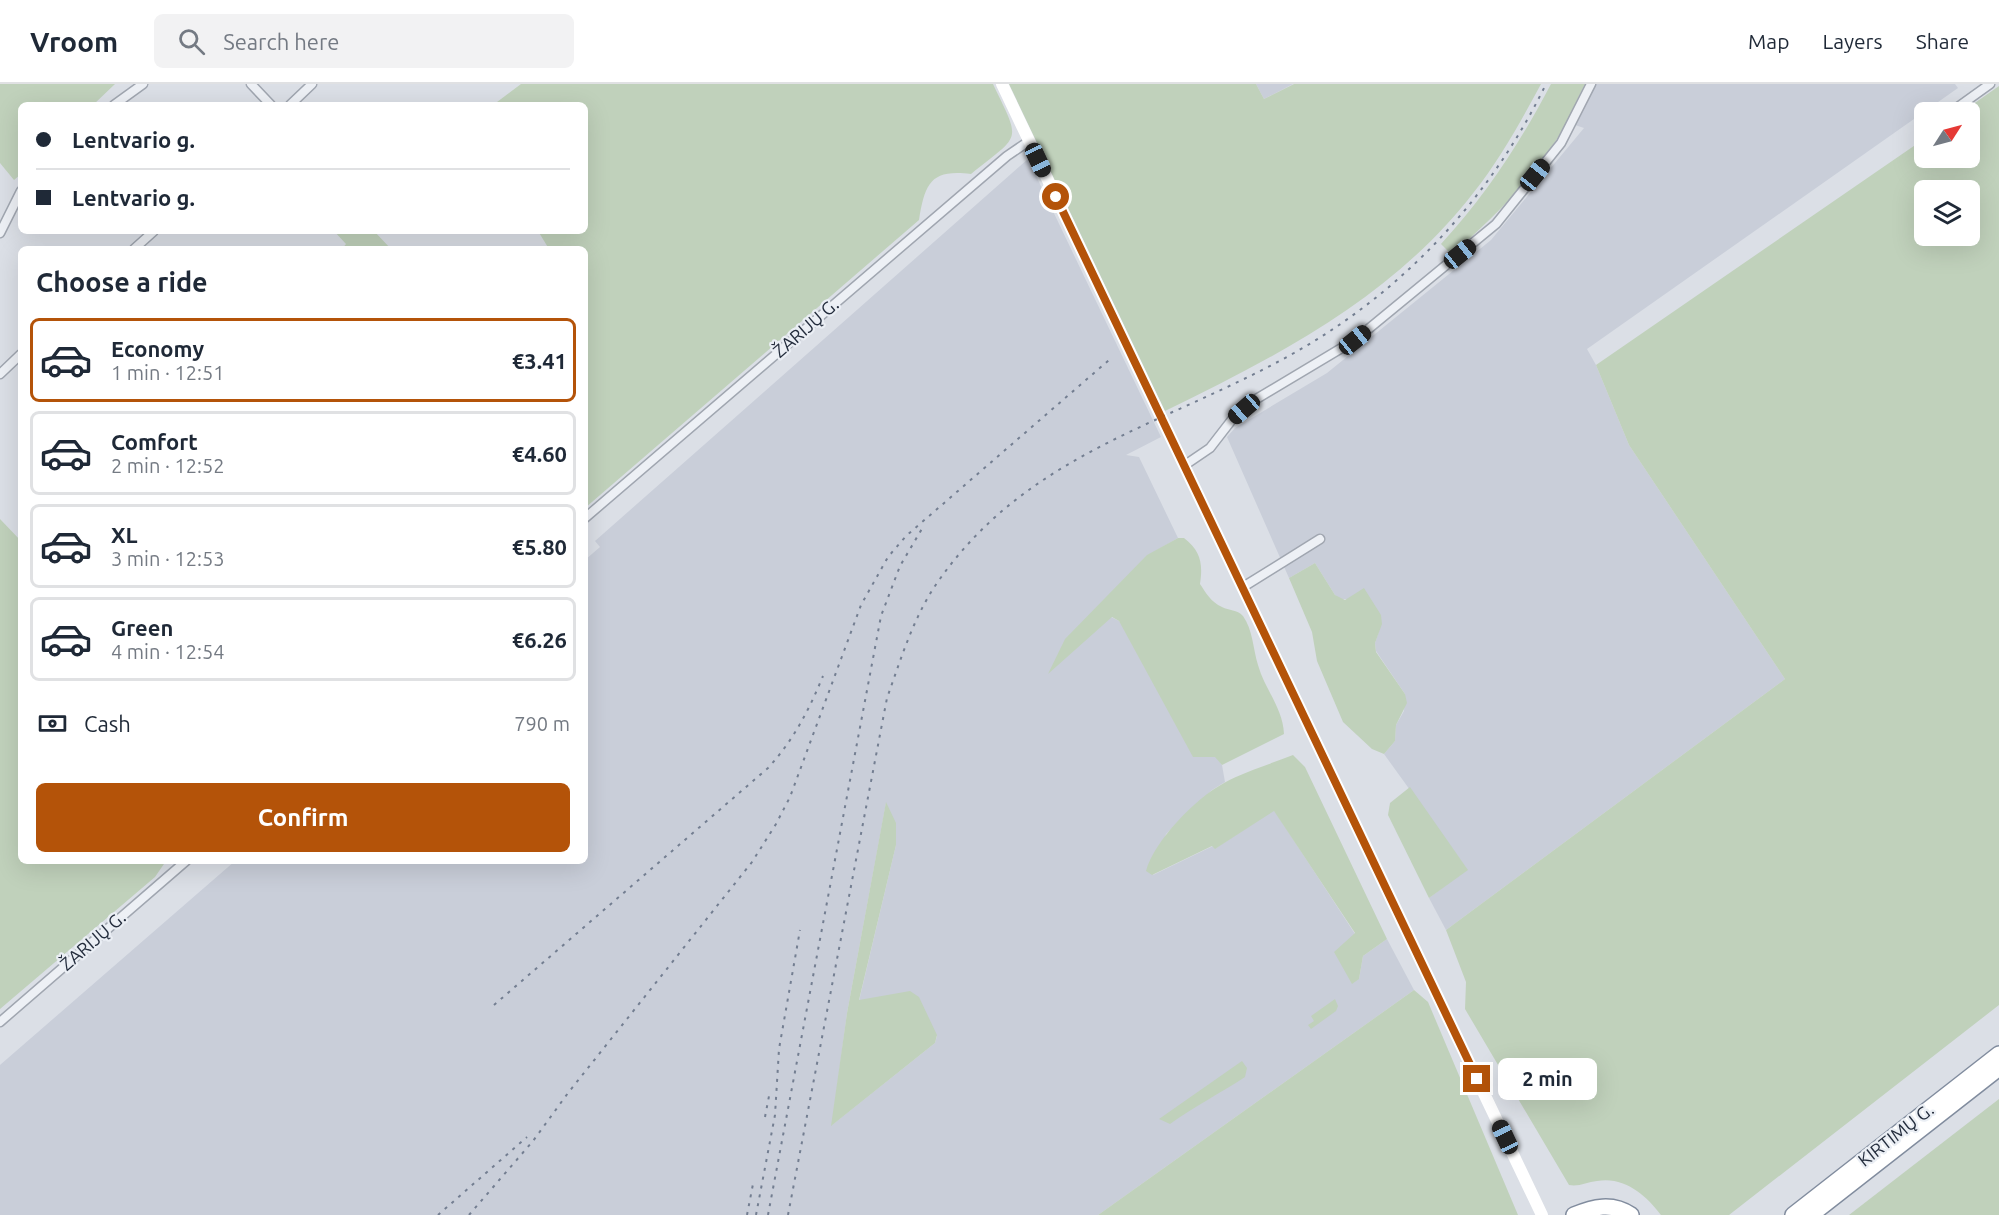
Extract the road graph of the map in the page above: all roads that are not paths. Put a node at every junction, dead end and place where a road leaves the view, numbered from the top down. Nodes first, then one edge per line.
1 (143, 84) edge
2 (251, 84) edge
3 (312, 84) edge
4 (1002, 84) edge
5 (1591, 84) edge
6 (1990, 84) edge
7 (118, 102) edge
8 (268, 102) edge
9 (293, 102) edge
10 (1965, 102) edge
11 (1029, 141) junction
12 (18, 197) edge
13 (0, 232) edge
14 (151, 234) edge
15 (137, 246) edge
16 (18, 357) edge
17 (0, 374) edge
18 (1185, 465) junction
19 (588, 515) edge
20 (1320, 540) dead end
21 (1243, 587) junction
22 (183, 864) edge
23 (0, 1022) edge
24 (1999, 1054) edge
25 (1999, 1068) edge
26 (1542, 1215) edge
27 (1574, 1215) edge
28 (1631, 1215) edge
29 (1792, 1215) edge
30 (1811, 1215) edge

1 - 7 street
2 - 8 street
3 - 9 street
4 - 11 main road
5 - 18 street
6 - 10 street
11 - 18 main road
11 - 19 street, ŽARIJŲ G.
12 - 13 street
14 - 15 street
16 - 17 street
18 - 21 main road
20 - 21 street
21 - 26 main road
22 - 23 street, ŽARIJŲ G.
24 - 29 highway, KIRTIMŲ G.
25 - 30 highway, KIRTIMŲ G.
27 - 28 highway

